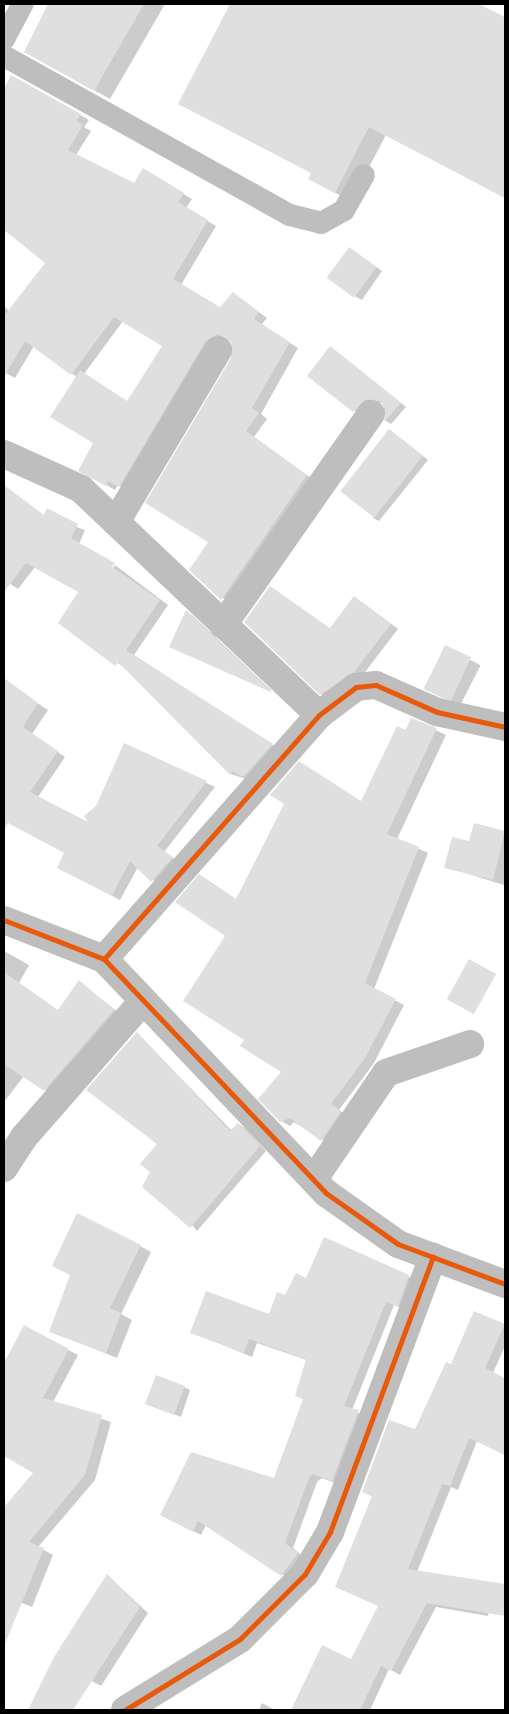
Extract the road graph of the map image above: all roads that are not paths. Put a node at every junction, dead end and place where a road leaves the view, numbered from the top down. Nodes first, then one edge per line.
1 (23, 4) edge
2 (4, 39) edge
3 (4, 56) edge
4 (364, 175) dead end
5 (218, 350) dead end
6 (371, 414) dead end
7 (4, 454) edge
8 (116, 522) junction
9 (223, 625) junction
10 (319, 715) junction
11 (505, 727) edge
12 (4, 920) edge
13 (104, 959) junction
14 (142, 1002) junction
15 (470, 1044) dead end
16 (4, 1168) edge
17 (314, 1179) junction
18 (433, 1257) junction
19 (505, 1284) edge
20 (125, 1710) edge

1 - 2 lane
3 - 4 lane
5 - 8 street
6 - 9 street
7 - 8 street
8 - 9 street
9 - 10 street
10 - 11 street
10 - 13 street
12 - 13 street
13 - 14 street
14 - 16 street
14 - 17 street
15 - 17 street
17 - 18 street
18 - 19 street
18 - 20 street

